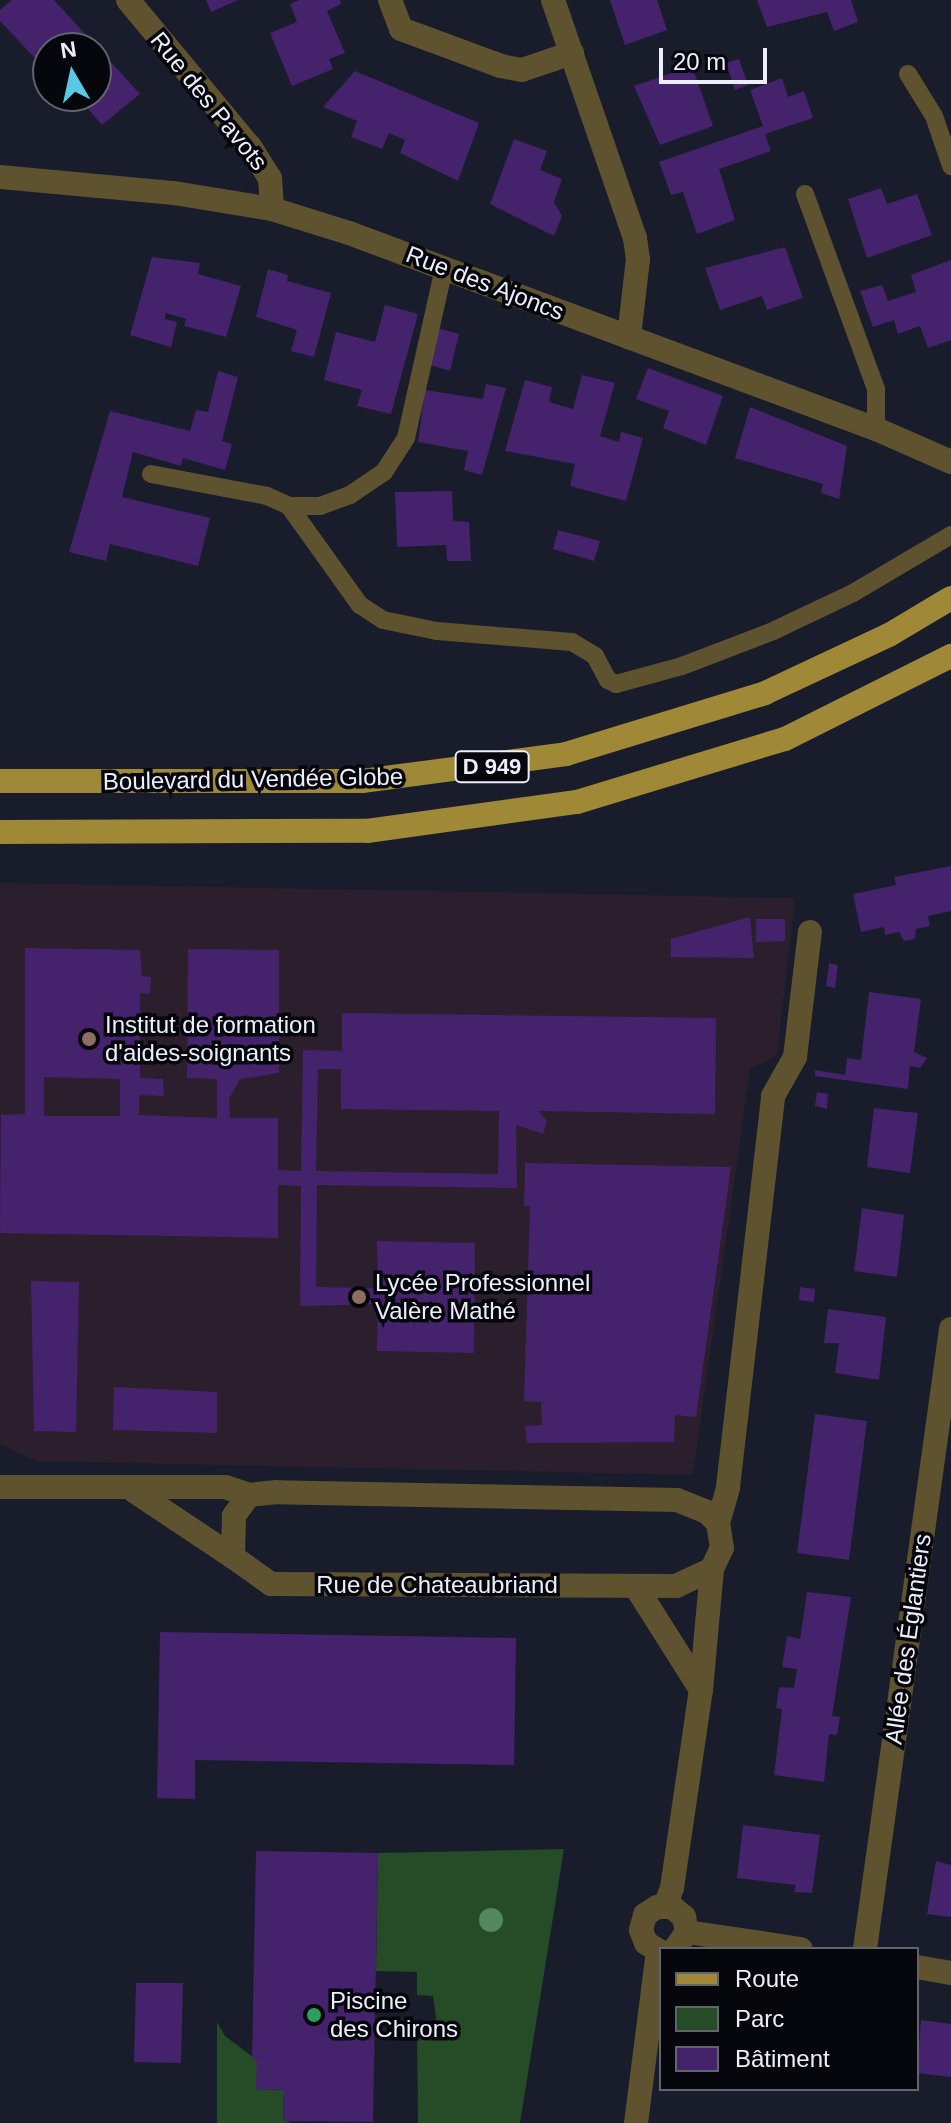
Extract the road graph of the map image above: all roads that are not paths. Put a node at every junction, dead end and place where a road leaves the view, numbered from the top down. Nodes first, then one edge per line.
1 (128, 0) edge
2 (390, 0) edge
3 (553, 0) edge
4 (572, 53) junction
5 (908, 74) dead end
6 (951, 166) edge
7 (0, 177) edge
8 (805, 194) dead end
9 (272, 209) junction
10 (444, 268) junction
11 (629, 337) junction
12 (876, 429) junction
13 (951, 462) edge
14 (151, 474) dead end
15 (289, 506) junction
16 (951, 535) edge
17 (951, 598) edge
18 (951, 656) edge
19 (0, 781) edge
20 (0, 832) edge
21 (810, 932) dead end
22 (951, 1329) edge
23 (0, 1487) edge
24 (134, 1491) junction
25 (249, 1495) junction
26 (718, 1523) junction
27 (233, 1557) junction
28 (712, 1569) junction
29 (636, 1587) junction
30 (701, 1690) junction
31 (665, 1906) junction
32 (670, 1946) edge
33 (714, 1947) edge
34 (865, 1947) edge
35 (919, 1967) edge
36 (951, 1973) edge
37 (659, 2003) edge
38 (636, 2123) edge

1 - 9 street, Rue des Pavots
2 - 4 street
3 - 4 street
4 - 11 street
5 - 6 lane
7 - 9 street, Rue des Ajoncs
8 - 12 lane
9 - 10 street, Rue des Ajoncs
10 - 11 street, Rue des Ajoncs
10 - 15 lane
11 - 12 street, Rue des Ajoncs
12 - 13 street, Rue des Ajoncs
14 - 15 lane
15 - 16 lane
17 - 19 main road, Boulevard du Vendée Globe / D 949
18 - 20 main road, D 949
21 - 26 street
22 - 34 street, Allée des Églantiers
23 - 24 street
24 - 25 street
24 - 27 street, Rue de Chateaubriand
25 - 26 street
25 - 27 street
26 - 28 street
27 - 29 street, Rue de Chateaubriand
28 - 29 street, Rue de Chateaubriand
28 - 30 street
29 - 30 street
30 - 31 street
31 - 32 street
31 - 32 street
32 - 33 street
35 - 36 street
37 - 38 street

